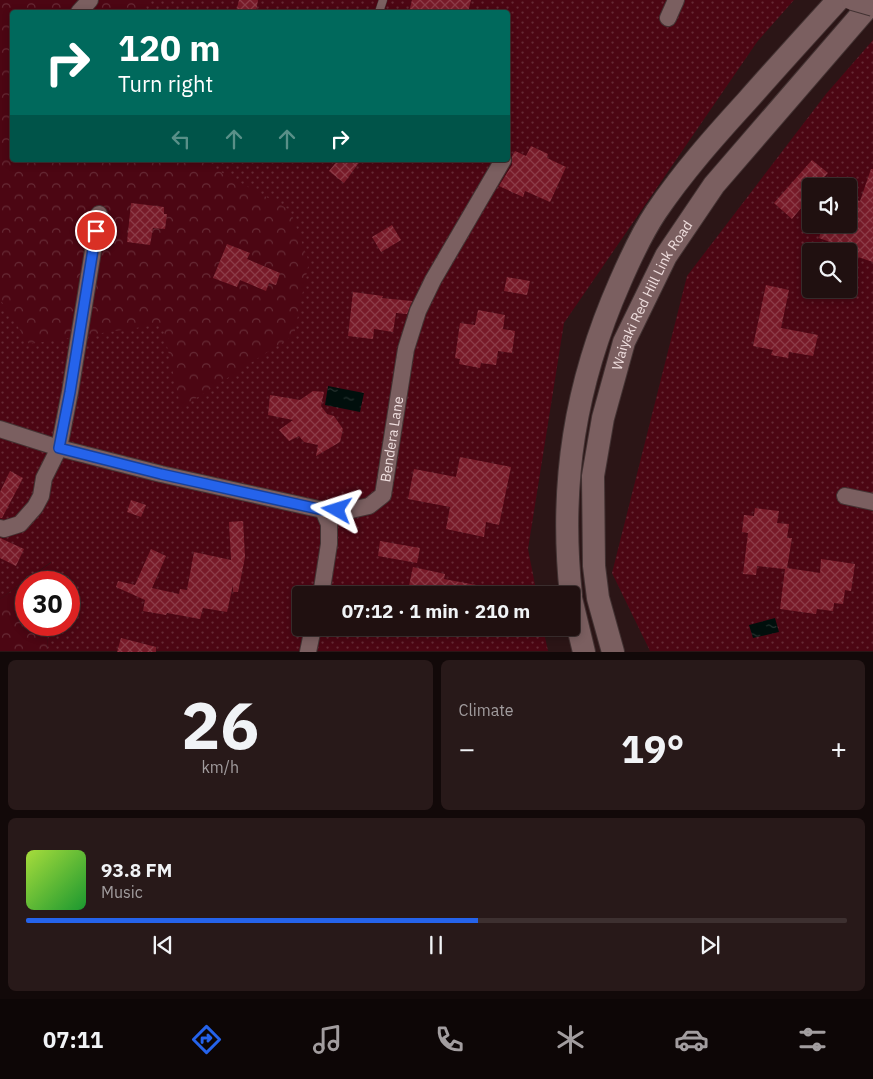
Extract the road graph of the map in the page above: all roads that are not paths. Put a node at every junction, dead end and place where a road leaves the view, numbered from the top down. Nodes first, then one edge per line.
1 (90, 0) edge
2 (676, 0) edge
3 (838, 0) edge
4 (852, 0) edge
5 (873, 1) edge
6 (873, 6) edge
7 (81, 10) edge
8 (668, 18) dead end
9 (502, 162) edge
10 (99, 214) dead end
11 (2, 434) edge
12 (59, 448) junction
13 (845, 496) dead end
14 (873, 502) edge
15 (323, 510) junction
16 (0, 528) edge
17 (322, 586) edge
18 (570, 586) edge
19 (580, 635) edge
20 (312, 636) edge
21 (308, 652) edge
22 (584, 652) edge
23 (613, 652) edge

1 - 7 street
2 - 8 street
3 - 18 main road
4 - 6 street, bridge
5 - 23 main road, Waiyaki Red Hill Link Road
9 - 15 street, Bendera Lane
10 - 12 street
11 - 12 street, Bendera Lane
12 - 15 street, Bendera Lane
12 - 16 street
13 - 14 street
15 - 17 street
19 - 22 main road
20 - 21 street

